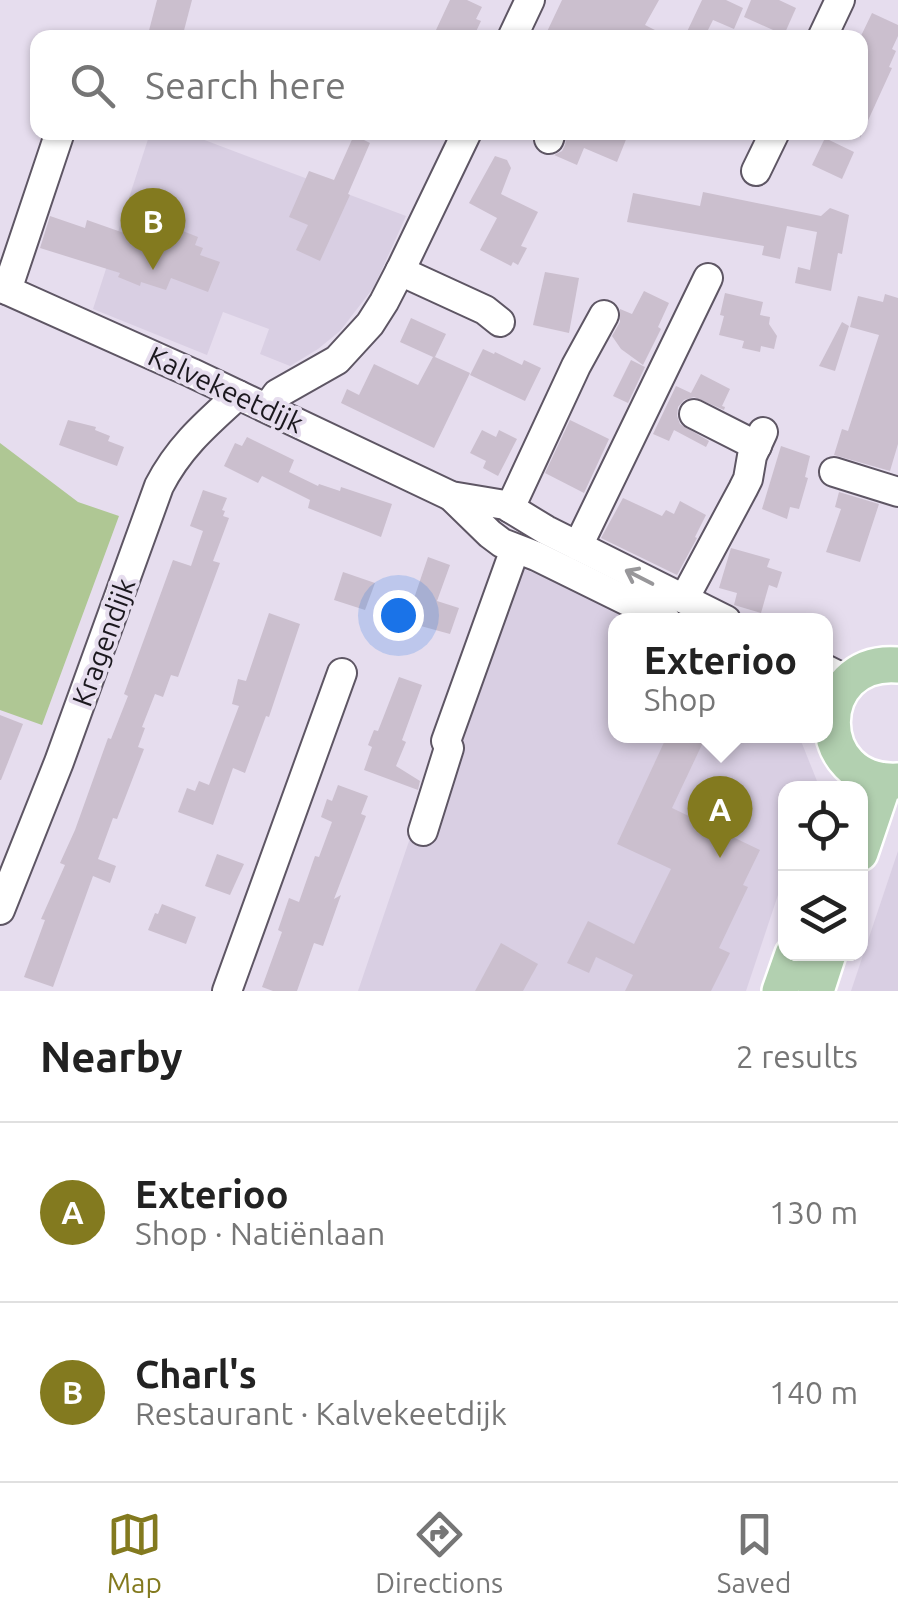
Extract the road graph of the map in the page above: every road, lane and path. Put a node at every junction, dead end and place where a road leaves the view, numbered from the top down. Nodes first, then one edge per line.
1 (530, 0) edge
2 (840, 0) edge
3 (516, 30) edge
4 (826, 30) edge
5 (57, 140) edge
6 (463, 140) edge
7 (770, 140) edge
8 (756, 171) dead end
9 (400, 271) junction
10 (708, 278) dead end
11 (4, 288) edge
12 (604, 316) dead end
13 (500, 322) dead end
14 (238, 394) junction
15 (267, 408) junction
16 (694, 414) dead end
17 (834, 472) dead end
18 (898, 492) edge
19 (451, 496) junction
20 (510, 508) junction
21 (578, 546) junction
22 (514, 548) junction
23 (675, 610) edge
24 (896, 656) edge
25 (342, 674) dead end
26 (833, 690) edge
27 (833, 737) edge
28 (872, 780) edge
29 (422, 831) dead end
30 (0, 910) edge
31 (791, 961) edge
32 (826, 961) edge
33 (227, 991) edge
34 (780, 991) edge
35 (816, 991) edge

1 - 3 street
2 - 4 street
5 - 11 street
6 - 9 street
7 - 8 street
9 - 13 street
9 - 15 street
10 - 21 street
11 - 14 street, Kalvekeetdijk
12 - 20 street
14 - 15 street, Kalvekeetdijk
14 - 30 street, Kragendijk
15 - 19 street, Kalvekeetdijk
16 - 23 street
17 - 18 street
19 - 20 street, Kalvekeetdijk
19 - 22 street, Kalvekeetdijk
20 - 21 street, Kalvekeetdijk
23 -> 21 street, Kalvekeetdijk
22 - 23 street, Kalvekeetdijk
22 - 29 street
24 - 26 main road
25 - 33 street
27 - 28 main road
31 - 34 main road
32 - 35 main road

